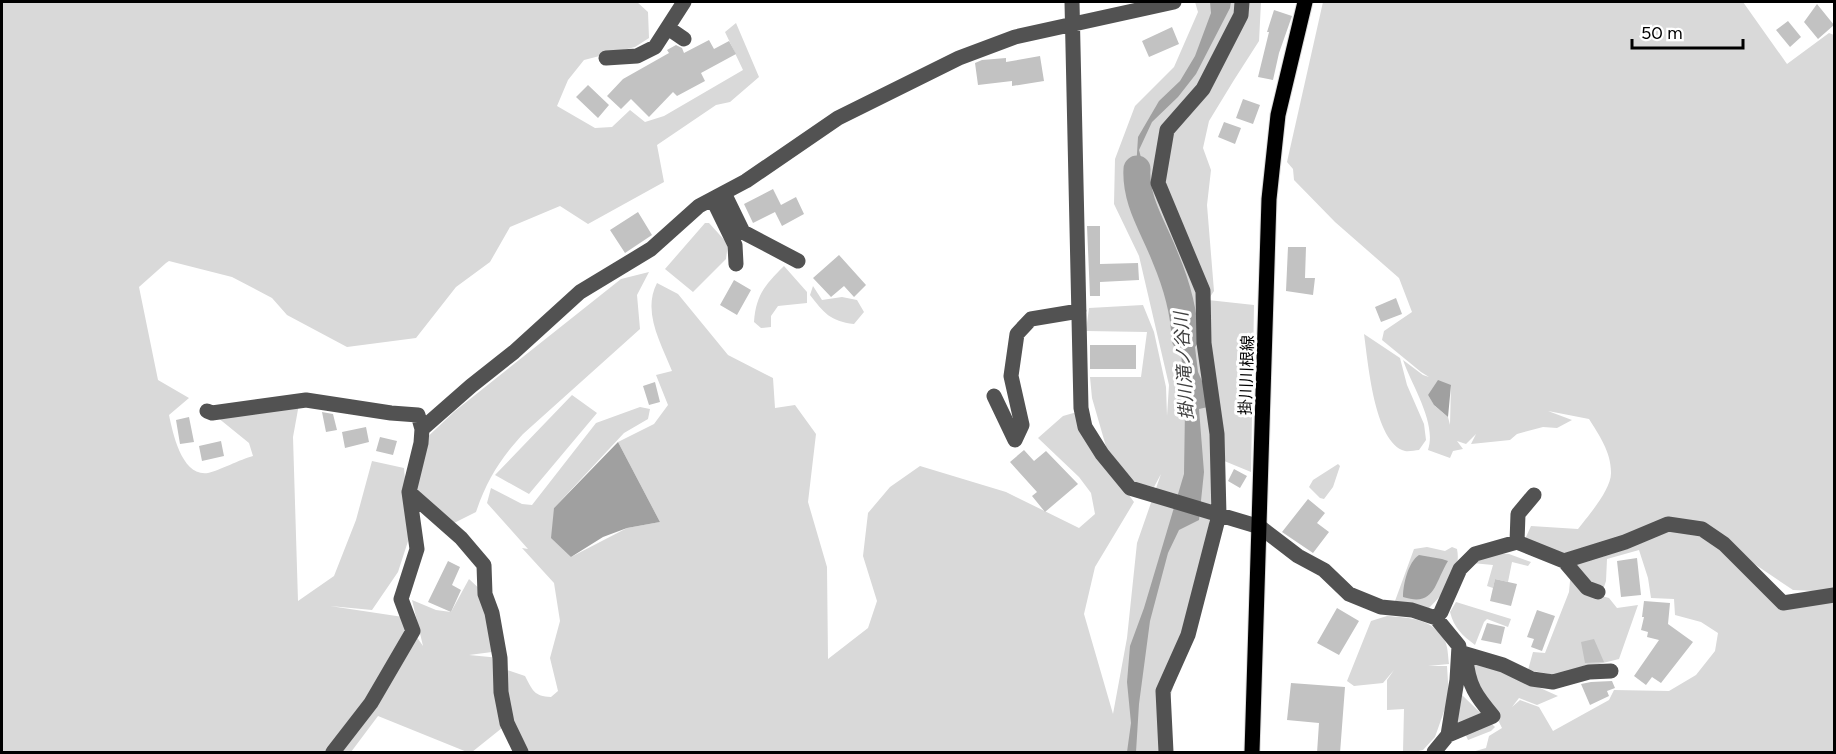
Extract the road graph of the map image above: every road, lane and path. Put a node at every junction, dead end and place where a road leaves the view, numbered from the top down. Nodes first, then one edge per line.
1 (684, 2) edge
2 (1072, 2) edge
3 (1174, 2) edge
4 (1242, 2) edge
5 (1305, 2) edge
6 (1072, 25) junction
7 (668, 28) junction
8 (684, 39) dead end
9 (606, 58) dead end
10 (719, 196) junction
11 (798, 261) dead end
12 (736, 264) dead end
13 (1078, 311) junction
14 (994, 396) dead end
15 (207, 411) dead end
16 (422, 429) junction
17 (409, 492) junction
18 (1534, 495) dead end
19 (1219, 515) junction
20 (1260, 527) junction
21 (1517, 542) junction
22 (1564, 561) junction
23 (1598, 592) dead end
24 (1834, 595) edge
25 (1436, 618) junction
26 (1462, 653) junction
27 (1611, 671) dead end
28 (1448, 735) junction
29 (333, 753) edge
30 (521, 753) edge
31 (1166, 753) edge
32 (1252, 753) edge
33 (1434, 753) edge

1 - 7 street
2 - 6 street
3 - 6 street
4 - 19 street
5 - 20 main road, 掛川川根線
6 - 10 street
6 - 13 street
7 - 8 street
7 - 9 street
10 - 11 street
10 - 12 street
10 - 16 street
13 - 14 street
13 - 19 street
15 - 16 street
16 - 17 street
17 - 29 street
17 - 30 street
18 - 21 street
19 - 20 street
19 - 31 street
20 - 25 street
20 - 32 main road, 掛川川根線
21 - 22 street
21 - 25 street
22 - 23 street
22 - 24 street
25 - 26 street
26 - 27 street
26 - 28 street
26 - 28 street
28 - 33 street

